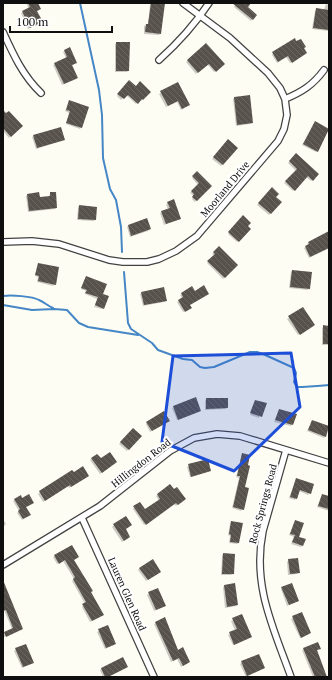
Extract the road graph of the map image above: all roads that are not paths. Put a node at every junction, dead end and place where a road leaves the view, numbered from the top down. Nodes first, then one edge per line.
1 (182, 3) edge
2 (209, 3) edge
3 (201, 16) junction
4 (3, 32) edge
5 (159, 60) dead end
6 (324, 70) dead end
7 (41, 93) dead end
8 (285, 99) junction
9 (3, 242) edge
10 (286, 450) junction
11 (329, 463) edge
12 (82, 518) junction
13 (3, 565) edge
14 (154, 677) edge
15 (291, 677) edge

1 - 3 street, Moorland Drive
2 - 3 street
3 - 5 street
3 - 8 street, Moorland Drive
4 - 7 street
6 - 8 street
8 - 9 street, Moorland Drive
10 - 11 street, Hillingdon Road
10 - 12 street, Hillingdon Road
10 - 15 street, Rock Springs Road
12 - 13 street, Hillingdon Road
12 - 14 street, Lauren Glen Road

